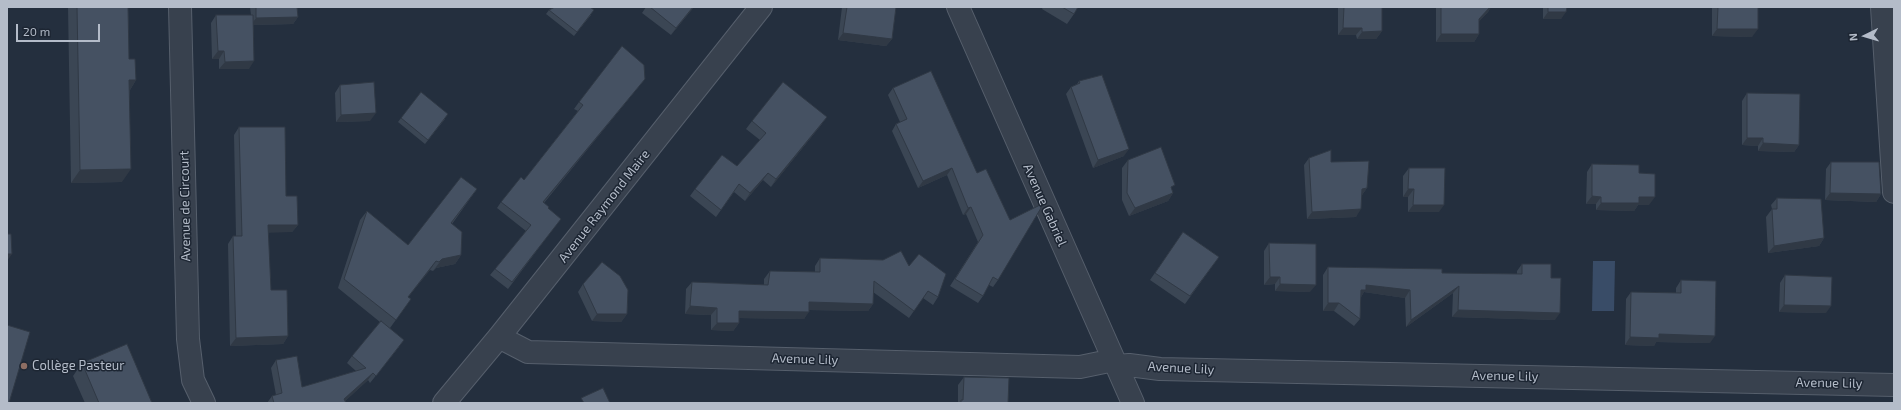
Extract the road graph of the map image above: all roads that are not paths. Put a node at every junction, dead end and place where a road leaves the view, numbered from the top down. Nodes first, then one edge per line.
1 (180, 7) edge
2 (761, 7) edge
3 (958, 7) edge
4 (1882, 7) edge
5 (1894, 192) edge
6 (499, 337) junction
7 (1115, 363) junction
8 (1894, 385) edge
9 (204, 403) edge
10 (444, 403) edge
11 (1133, 403) edge

1 - 9 street, Avenue de Circourt
2 - 6 street, Avenue Raymond Maire
3 - 7 street, Avenue Gabriel
4 - 5 street
6 - 7 street, Avenue Lily
6 - 10 street, Avenue Raymond Maire
7 - 8 street, Avenue Lily
7 - 11 street, Avenue Gabriel

